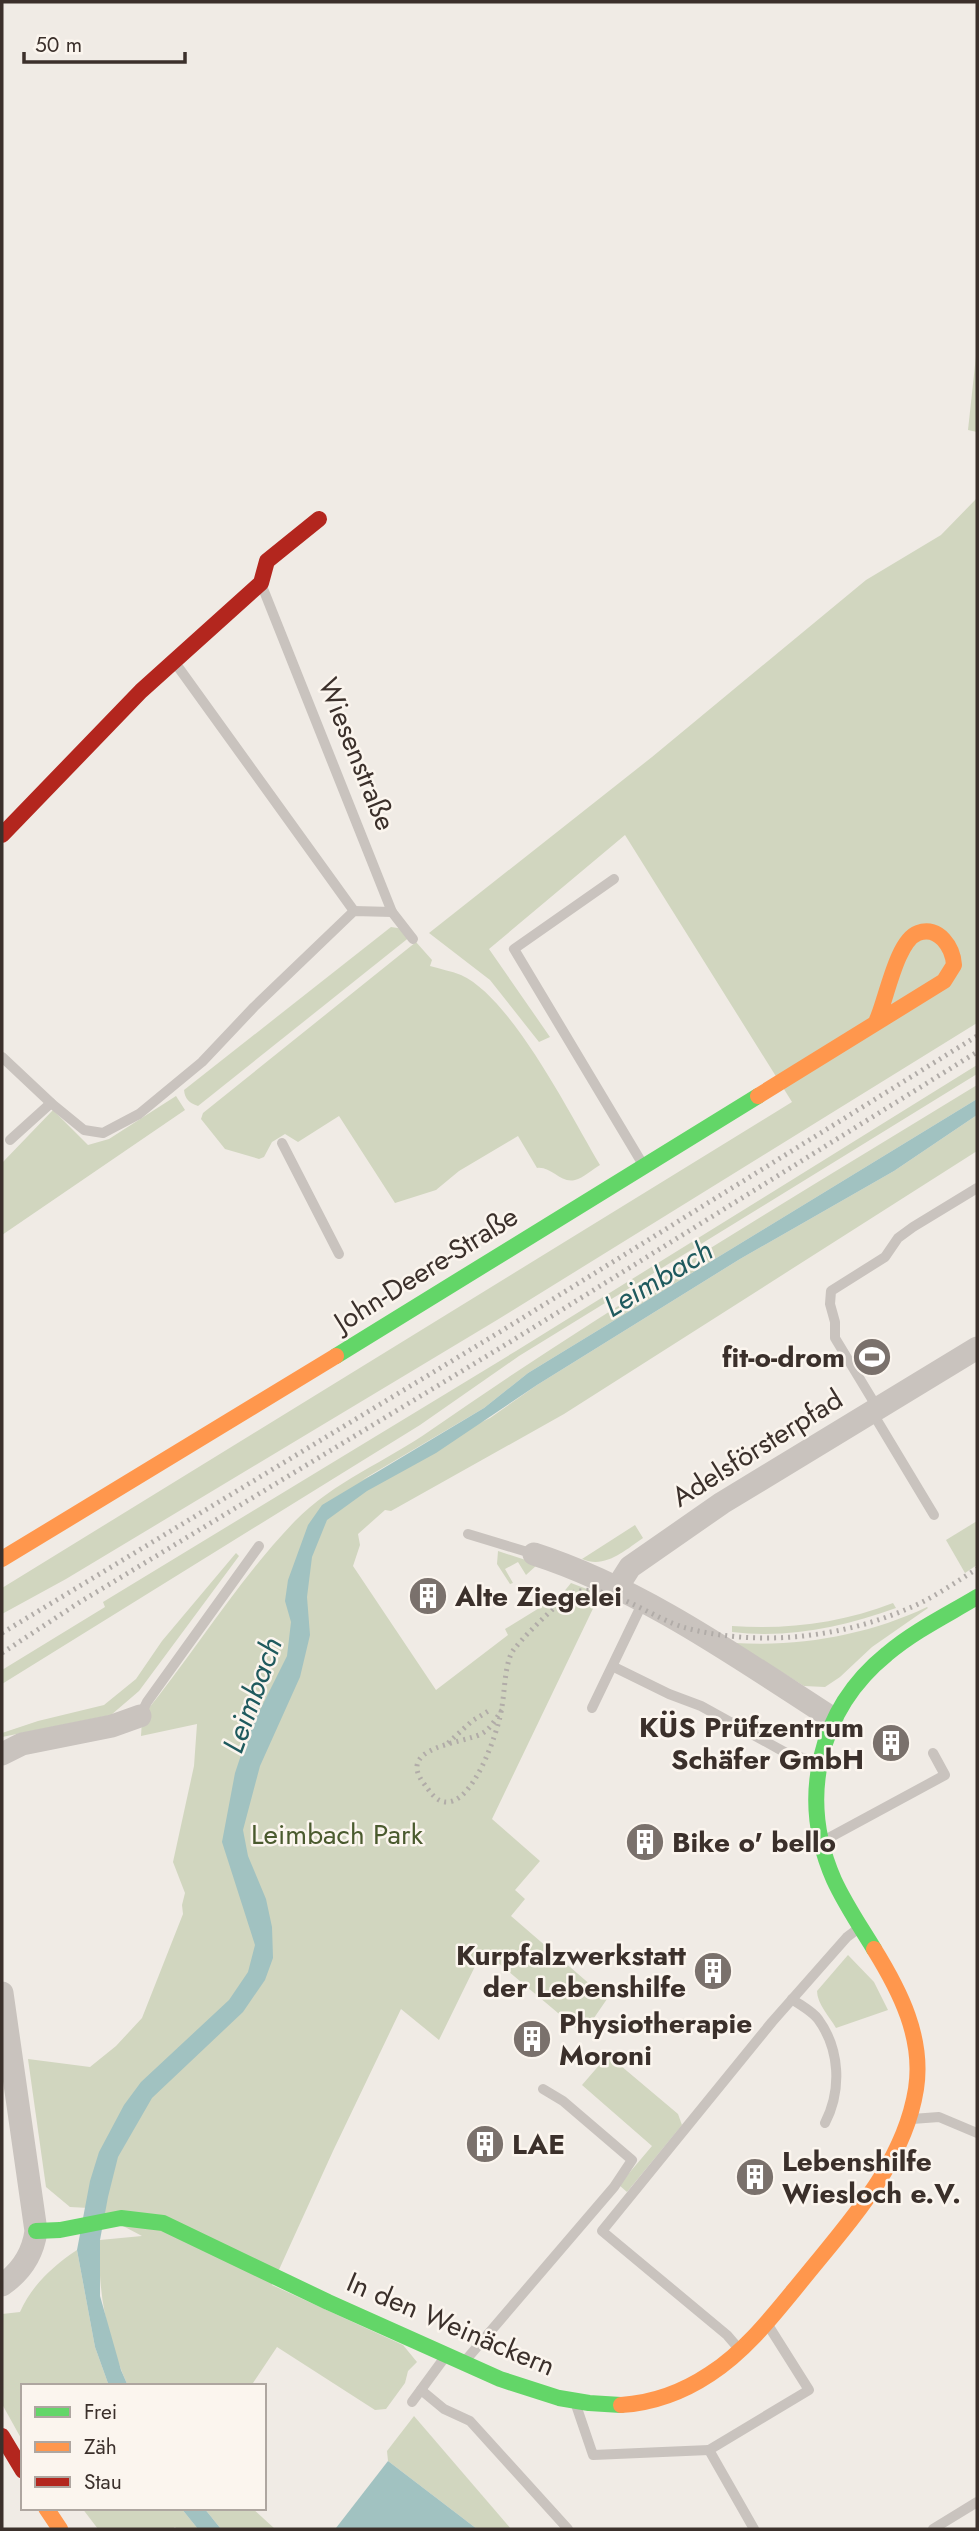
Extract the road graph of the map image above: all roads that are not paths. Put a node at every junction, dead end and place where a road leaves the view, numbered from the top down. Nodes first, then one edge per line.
1 (319, 519) dead end
2 (261, 583) junction
3 (174, 662) junction
4 (2, 835) edge
5 (614, 879) dead end
6 (354, 911) junction
7 (392, 912) junction
8 (414, 939) dead end
9 (876, 1022) junction
10 (2, 1056) edge
11 (51, 1103) junction
12 (10, 1140) dead end
13 (282, 1143) dead end
14 (643, 1166) junction
15 (977, 1188) edge
16 (339, 1254) dead end
17 (977, 1348) edge
18 (875, 1410) junction
19 (934, 1515) dead end
20 (468, 1534) dead end
21 (259, 1546) dead end
22 (534, 1554) joint
23 (2, 1559) edge
24 (616, 1589) junction
25 (977, 1597) edge
26 (643, 1602) junction
27 (614, 1667) junction
28 (592, 1708) dead end
29 (140, 1716) joint
30 (832, 1718) junction
31 (933, 1753) dead end
32 (2, 1754) edge
33 (818, 1762) junction
34 (820, 1843) junction
35 (861, 1926) junction
36 (2, 1993) edge
37 (792, 1999) junction
38 (543, 2089) dead end
39 (909, 2120) junction
40 (825, 2123) dead end
41 (977, 2133) edge
42 (36, 2231) junction
43 (2, 2285) edge
44 (767, 2324) junction
45 (741, 2351) junction
46 (447, 2355) junction
47 (464, 2364) junction
48 (421, 2390) junction
49 (575, 2401) junction
50 (412, 2402) dead end
51 (2, 2436) edge
52 (709, 2450) junction
53 (21, 2468) edge
54 (977, 2502) edge
55 (47, 2510) edge
56 (60, 2529) edge
57 (568, 2529) edge
58 (754, 2529) edge
59 (933, 2529) edge

1 - 2 street
2 - 3 street
2 - 7 lane, Wiesenstraße
3 - 4 street
3 - 6 lane
5 - 14 lane
6 - 7 lane
6 - 11 lane
7 - 8 lane, Wiesenstraße
9 - 9 street, John-Deere-Straße
9 - 14 street, John-Deere-Straße
10 - 11 lane
11 - 12 lane
13 - 16 lane
14 - 23 street, John-Deere-Straße
15 - 18 lane
17 - 18 street, Adelsförsterpfad
18 - 19 lane
18 - 24 street, Adelsförsterpfad
20 - 22 lane
21 - 29 lane
22 - 24 street
24 - 26 street
25 - 30 street, In den Weinäckern
26 - 27 lane
26 - 30 street
27 - 28 lane
27 - 33 lane
29 - 32 street
30 - 33 street, In den Weinäckern
31 - 34 lane
33 - 34 street, In den Weinäckern
34 - 35 street, In den Weinäckern
35 - 37 lane
35 - 39 street, In den Weinäckern
36 - 42 street
37 - 40 lane
37 - 45 lane
38 - 47 lane
39 - 41 lane
39 - 44 street, In den Weinäckern
42 - 43 street
42 - 46 street, In den Weinäckern
44 - 45 street, In den Weinäckern
44 - 52 lane
45 - 49 street, In den Weinäckern
46 - 47 street, In den Weinäckern
46 - 48 lane
47 - 49 street, In den Weinäckern
48 - 50 lane
48 - 57 lane
49 - 52 lane
51 - 53 street
52 - 58 lane
54 - 59 lane
55 - 56 street

